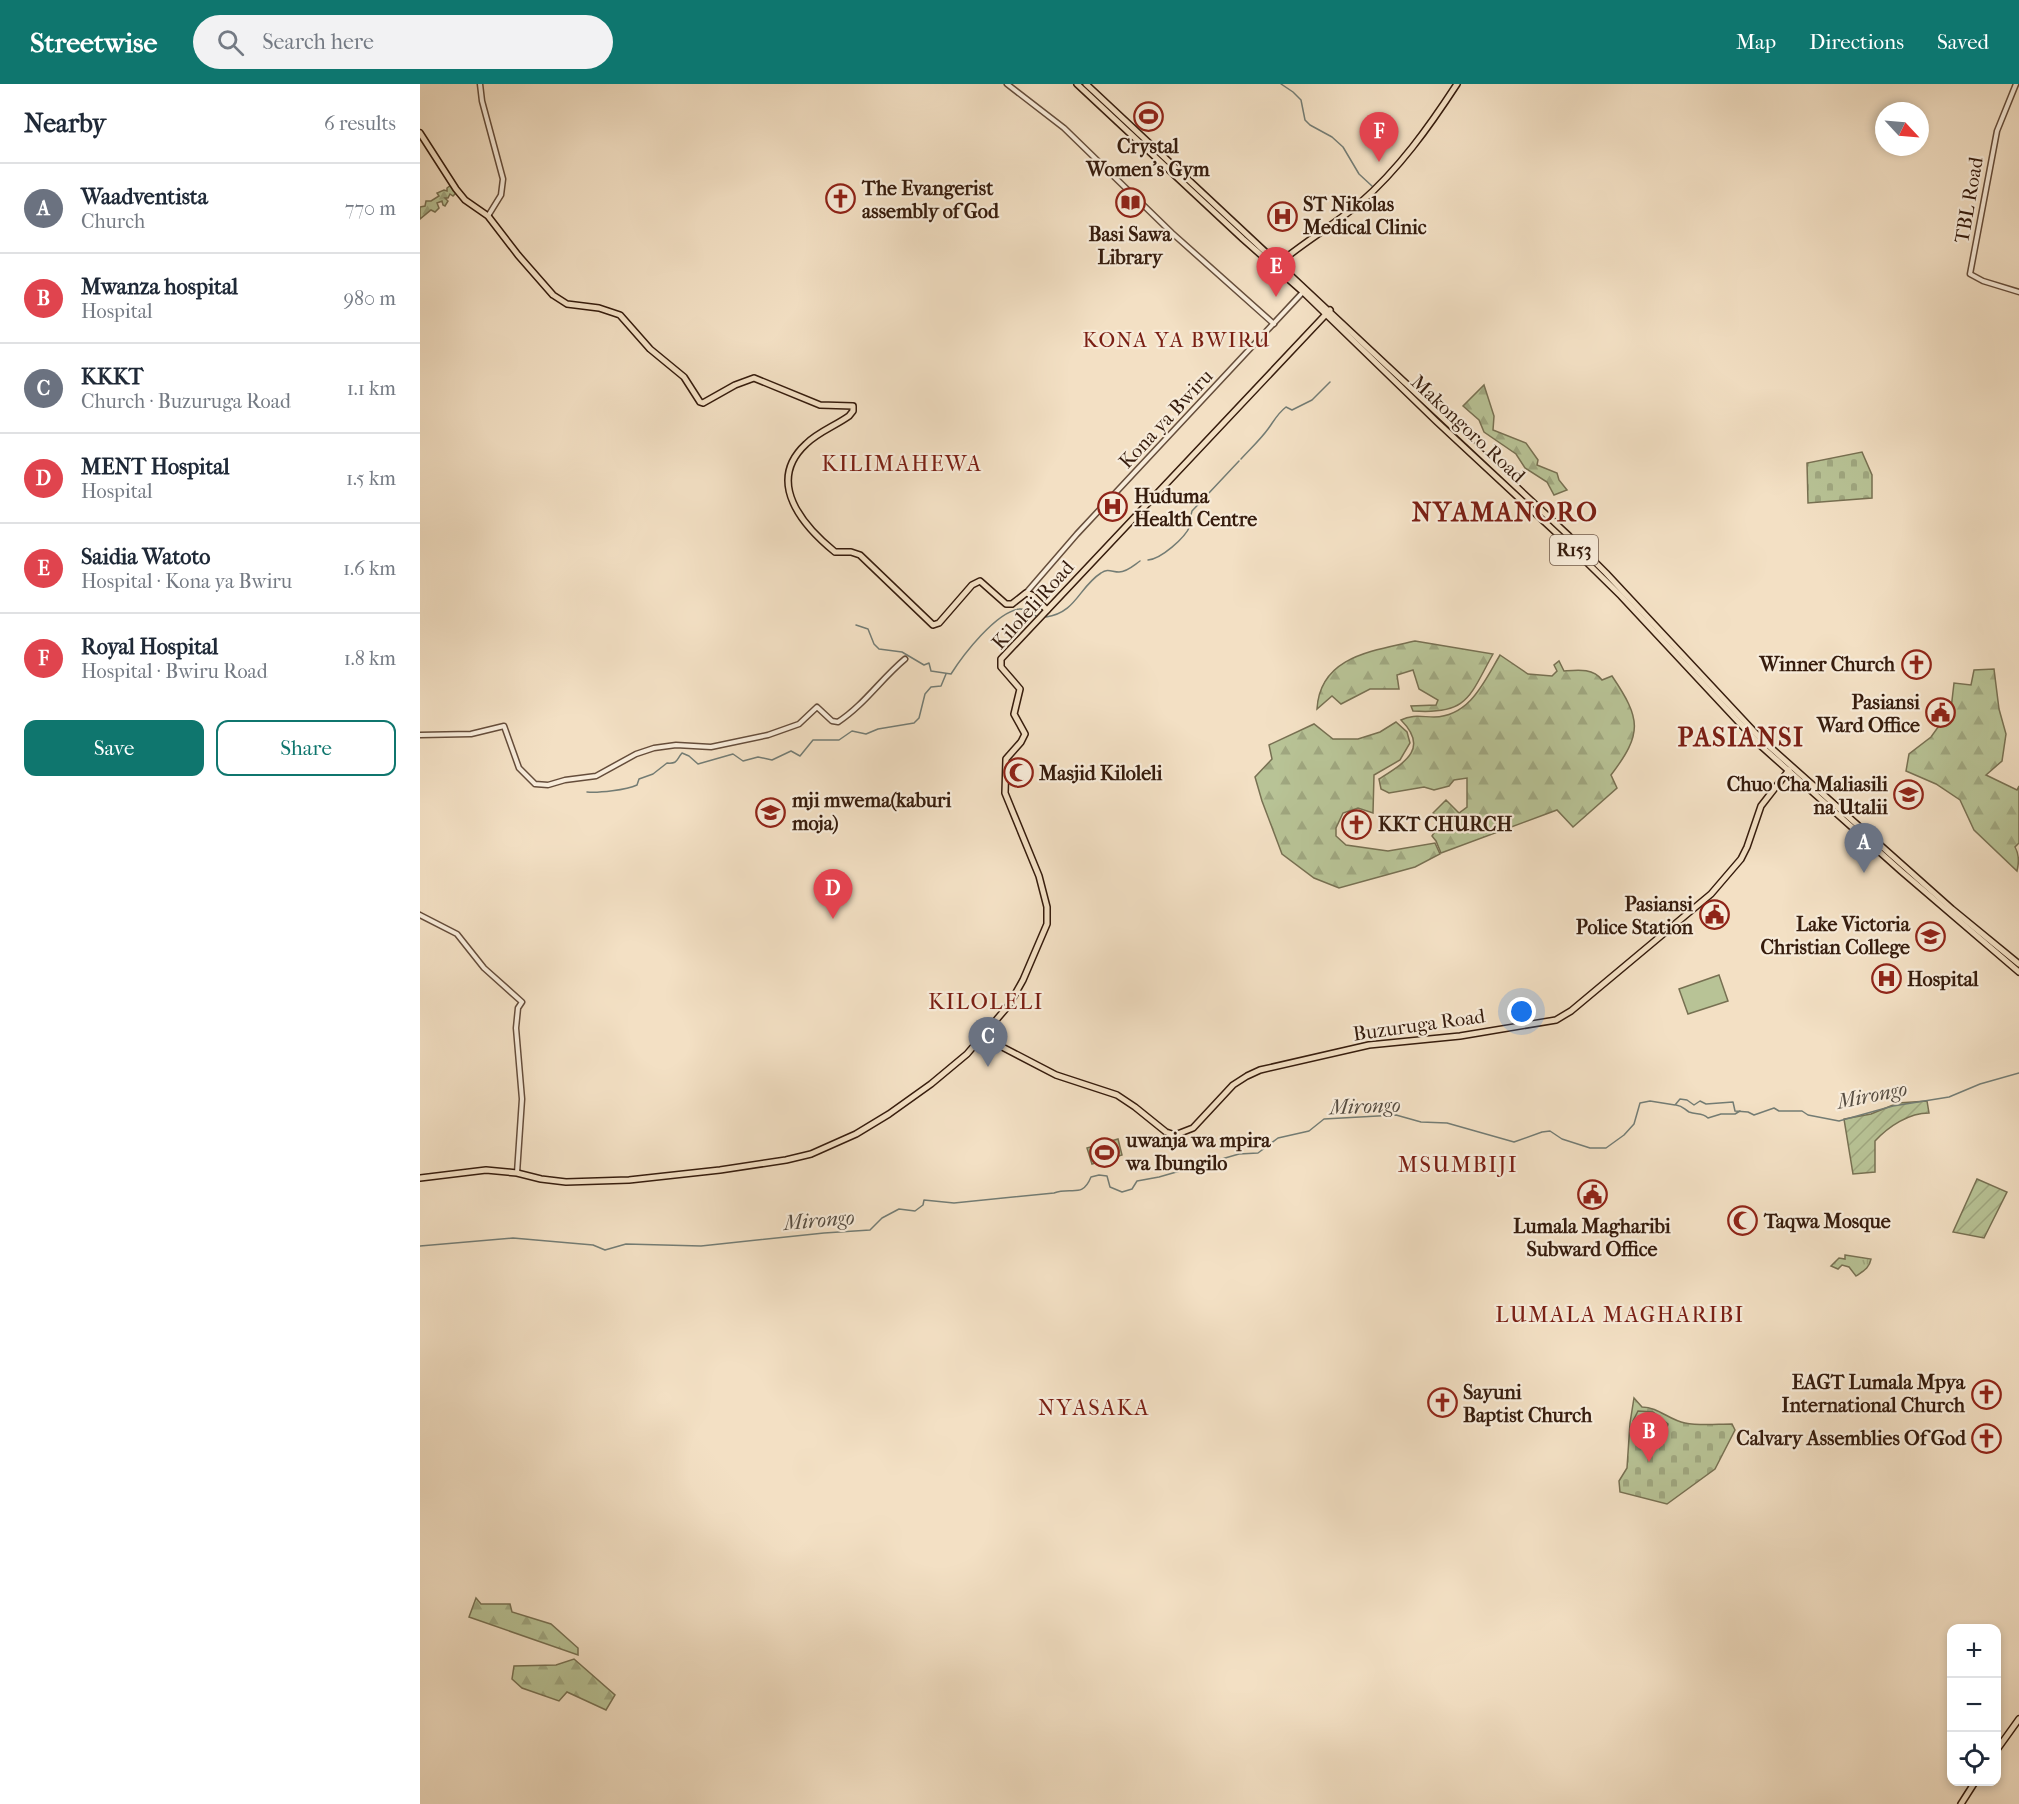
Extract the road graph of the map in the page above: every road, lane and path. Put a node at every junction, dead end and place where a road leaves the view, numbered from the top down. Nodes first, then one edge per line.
1 (480, 84) edge
2 (1007, 84) edge
3 (1077, 84) edge
4 (1086, 84) edge
5 (1457, 84) edge
6 (2016, 84) edge
7 (420, 133) edge
8 (488, 216) junction
9 (1288, 256) junction
10 (1273, 258) junction
11 (1277, 265) junction
12 (1287, 270) junction
13 (1304, 291) junction
14 (2019, 292) edge
15 (1328, 312) junction
16 (1274, 324) junction
17 (1026, 593) junction
18 (1047, 610) junction
19 (905, 659) dead end
20 (420, 735) edge
21 (1791, 768) junction
22 (420, 915) edge
23 (2019, 964) edge
24 (2019, 972) edge
25 (983, 1037) junction
26 (517, 1173) junction
27 (420, 1178) edge
28 (2019, 1719) edge
29 (2001, 1744) edge
30 (1972, 1786) edge
31 (1961, 1804) edge

1 - 8 street
2 - 16 street
3 - 11 main road, Makongoro Road / R153
4 - 10 main road, Makongoro Road / R153
5 - 9 main road
6 - 14 street, TBL Road
7 - 8 main road
8 - 17 main road
9 - 10 main road
9 - 11 main road
9 - 12 main road
10 - 11 main road, Makongoro Road / R153
11 - 12 main road, Makongoro Road / R153
11 - 13 main road, Makongoro Road / R153
12 - 15 main road, Makongoro Road / R153
13 - 15 main road, Makongoro Road / R153
13 - 16 street, Kona ya Bwiru
15 - 18 main road, Kiloleli Road
15 - 21 main road, Makongoro Road / R153
16 - 17 street, Kona ya Bwiru
17 - 18 main road
18 - 25 main road, Kiloleli Road
19 - 20 street
21 - 23 main road, Makongoro Road / R153
21 - 24 main road, Makongoro Road / R153
21 - 25 main road, Buzuruga Road
22 - 26 street
25 - 26 main road
26 - 27 main road
28 - 29 main road
30 - 31 main road

